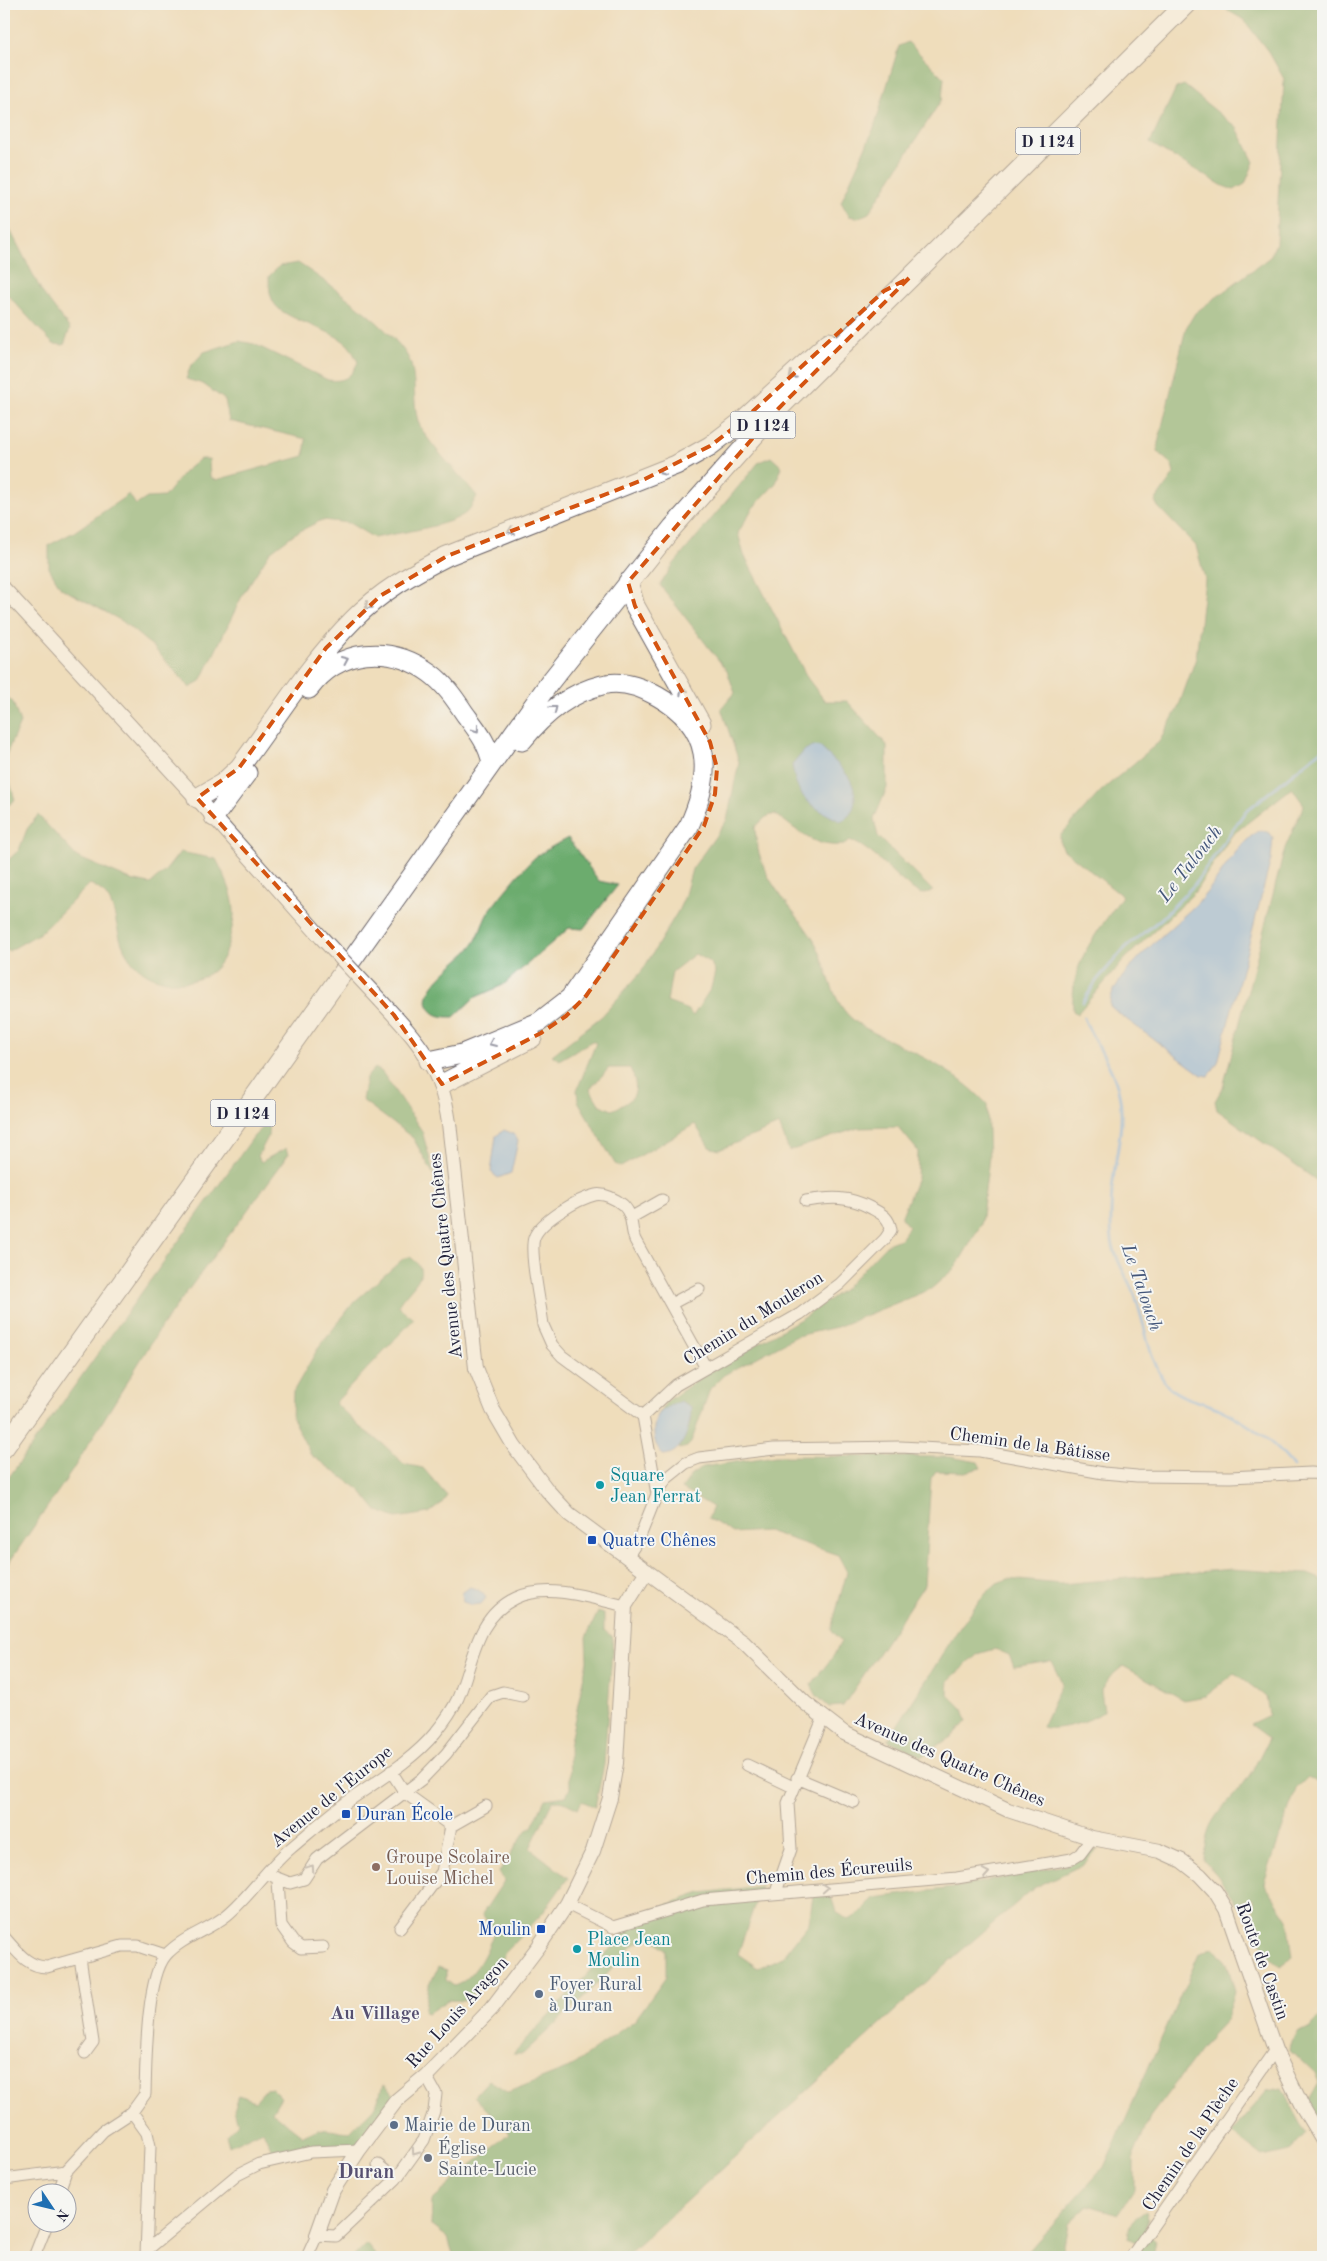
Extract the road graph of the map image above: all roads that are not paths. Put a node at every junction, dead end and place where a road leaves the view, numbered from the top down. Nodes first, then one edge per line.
1 (1186, 4) edge
2 (909, 278) junction
3 (628, 582) junction
4 (4, 589) edge
5 (487, 771) junction
6 (197, 798) junction
7 (214, 817) junction
8 (429, 1061) junction
9 (442, 1084) junction
10 (662, 1200) dead end
11 (806, 1201) dead end
12 (632, 1216) junction
13 (699, 1289) dead end
14 (671, 1304) junction
15 (706, 1368) junction
16 (642, 1416) junction
17 (4, 1448) edge
18 (1323, 1474) edge
19 (658, 1494) junction
20 (626, 1557) junction
21 (647, 1571) junction
22 (625, 1606) junction
23 (522, 1696) dead end
24 (823, 1719) junction
25 (747, 1765) dead end
26 (391, 1771) junction
27 (795, 1782) junction
28 (405, 1793) junction
29 (854, 1802) dead end
30 (486, 1806) dead end
31 (451, 1826) junction
32 (1092, 1838) junction
33 (267, 1874) junction
34 (278, 1881) junction
35 (776, 1892) junction
36 (567, 1904) junction
37 (400, 1928) dead end
38 (4, 1938) edge
39 (323, 1947) dead end
40 (166, 1955) junction
41 (80, 1958) junction
42 (1275, 2050) junction
43 (85, 2053) dead end
44 (426, 2076) junction
45 (132, 2112) junction
46 (1323, 2142) edge
47 (359, 2150) junction
48 (378, 2165) dead end
49 (66, 2171) junction
50 (4, 2179) edge
51 (396, 2179) junction
52 (61, 2184) edge
53 (43, 2234) edge
54 (317, 2235) junction
55 (146, 2254) edge
56 (34, 2257) edge
57 (307, 2257) edge
58 (1131, 2257) edge

1 - 2 highway, D 1124
2 - 3 highway, D 1124
2 -> 6 highway
3 - 5 highway, D 1124
9 -> 3 highway
4 - 6 street, Avenue des Quatre Chênes
7 -> 5 highway
5 -> 8 highway
5 - 17 highway, D 1124
6 - 7 street, Avenue des Quatre Chênes
7 - 8 street, Avenue des Quatre Chênes, bridge
8 - 9 street, Avenue des Quatre Chênes
9 - 20 street, Avenue des Quatre Chênes
10 - 12 street
11 - 15 street, Chemin du Mouleron
12 - 14 street
12 - 16 street
13 - 14 street
14 - 15 street
15 - 16 street, Chemin du Mouleron
16 - 19 street
18 - 19 street, Chemin de la Bâtisse
19 - 20 street
20 - 21 street, Avenue des Quatre Chênes
21 - 22 street, Rue Louis Aragon
21 - 24 street, Avenue des Quatre Chênes
22 - 26 street, Avenue de l'Europe
22 - 36 street, Rue Louis Aragon
23 - 28 street
24 - 27 street
24 - 32 street, Avenue des Quatre Chênes
25 - 27 street
26 - 28 street
26 - 33 street, Avenue de l'Europe
27 - 29 street
27 - 35 street
28 - 31 street
34 -> 28 street
30 - 31 street
31 - 37 street
35 -> 32 street, Chemin des Écureuils
32 - 42 street, Route de Castin
33 - 34 street
33 - 40 street, Avenue de l'Europe
34 - 39 street
35 - 36 street, Chemin des Écureuils
36 - 44 street, Rue Louis Aragon
38 - 41 street
40 - 41 street
40 - 45 street
41 - 43 street
42 - 46 street, Route de Castin
42 - 58 street, Chemin de la Plèche
44 - 47 street, Rue Louis Aragon
44 -> 51 street
45 - 49 street
45 - 55 street
47 - 54 street, Rue Louis Aragon
47 - 55 street
48 - 51 street
49 - 50 street
49 - 52 street
51 - 54 street
53 - 56 street
54 - 57 street

